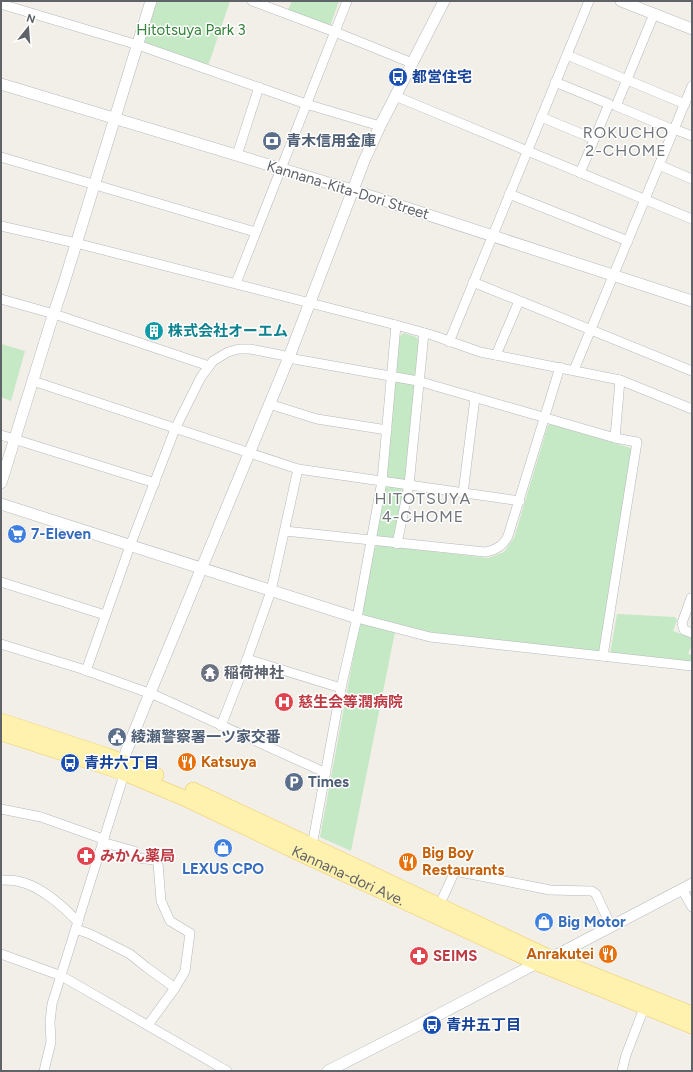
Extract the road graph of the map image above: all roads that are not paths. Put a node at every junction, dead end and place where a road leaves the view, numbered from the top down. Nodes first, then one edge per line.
1 (151, 1) edge
2 (252, 1) edge
3 (347, 1) edge
4 (444, 1) edge
5 (589, 1) edge
6 (621, 1) edge
7 (1, 4) edge
8 (654, 14) junction
9 (692, 29) edge
10 (335, 32) junction
11 (138, 45) junction
12 (567, 55) junction
13 (412, 63) junction
14 (627, 80) junction
15 (556, 82) junction
16 (1, 84) edge
17 (259, 87) junction
18 (691, 91) edge
19 (395, 96) junction
20 (306, 104) junction
21 (684, 104) junction
22 (613, 105) junction
23 (541, 117) junction
24 (115, 119) junction
25 (380, 126) junction
26 (674, 130) junction
27 (692, 136) edge
28 (594, 139) junction
29 (527, 151) junction
30 (237, 155) junction
31 (1, 157) edge
32 (659, 165) junction
33 (280, 168) junction
34 (580, 174) junction
35 (692, 178) edge
36 (94, 184) junction
37 (352, 190) junction
38 (509, 194) junction
39 (644, 200) junction
40 (692, 219) edge
41 (1, 226) edge
42 (255, 232) junction
43 (492, 236) junction
44 (628, 241) junction
45 (76, 243) junction
46 (614, 275) junction
47 (473, 282) junction
48 (236, 283) junction
49 (1, 299) edge
50 (519, 301) junction
51 (692, 301) edge
52 (310, 302) junction
53 (54, 314) junction
54 (396, 325) junction
55 (591, 329) junction
56 (424, 333) junction
57 (449, 342) junction
58 (496, 355) junction
59 (289, 357) junction
60 (209, 366) junction
61 (560, 367) junction
62 (574, 370) junction
63 (692, 371) edge
64 (391, 376) junction
65 (620, 380) junction
66 (33, 381) junction
67 (418, 381) junction
68 (475, 398) junction
69 (269, 404) junction
70 (692, 409) edge
71 (544, 418) junction
72 (175, 429) junction
73 (387, 430) junction
74 (1, 435) edge
75 (615, 438) junction
76 (14, 440) junction
77 (249, 453) junction
78 (298, 469) junction
79 (382, 481) junction
80 (1, 483) edge
81 (155, 483) junction
82 (409, 485) junction
83 (463, 493) junction
84 (520, 501) junction
85 (1, 504) edge
86 (285, 531) junction
87 (371, 541) junction
88 (398, 544) junction
89 (130, 546) junction
90 (201, 569) junction
91 (1, 582) edge
92 (271, 591) junction
93 (692, 597) edge
94 (105, 615) junction
95 (357, 618) junction
96 (692, 633) edge
97 (1, 644) edge
98 (603, 656) junction
99 (247, 659) junction
100 (692, 666) edge
101 (86, 671) junction
102 (341, 688) junction
103 (150, 693) junction
104 (1, 721) edge
105 (221, 726) junction
106 (1, 733) edge
107 (123, 767) junction
108 (326, 773) junction
109 (1, 809) edge
110 (103, 840) junction
111 (312, 846) junction
112 (1, 880) edge
113 (687, 886) edge
114 (439, 906) junction
115 (692, 907) edge
116 (77, 926) junction
117 (611, 926) junction
118 (1, 954) edge
119 (544, 961) junction
120 (61, 976) junction
121 (175, 988) junction
122 (644, 1008) junction
123 (692, 1014) edge
124 (148, 1026) junction
125 (692, 1026) edge
126 (44, 1071) edge
127 (227, 1071) edge
128 (328, 1071) edge
129 (622, 1071) edge

1 - 11 street
2 - 10 street
3 - 10 street
4 - 13 street
5 - 12 street
6 - 8 street
7 - 11 street
8 - 9 street
8 - 14 street
10 - 13 street
10 - 20 street
11 - 17 street
11 - 24 street
12 - 14 street
12 - 15 street
13 - 19 street
14 - 21 street
14 - 22 street
15 - 22 street
15 - 23 street
16 - 24 street, Kannana-Kita-Dori Street
17 - 20 street
17 - 30 street
18 - 21 street
19 - 25 street
19 - 29 street
20 - 25 street
20 - 33 street
21 - 26 street
22 - 26 street
22 - 28 street
23 - 28 street
23 - 29 street
24 - 30 street, Kannana-Kita-Dori Street
24 - 36 street
25 - 37 street
26 - 27 street
26 - 32 street
28 - 34 street
29 - 34 street
29 - 38 street
30 - 33 street, Kannana-Kita-Dori Street
31 - 36 street
32 - 35 street
32 - 39 street
33 - 37 street, Kannana-Kita-Dori Street
33 - 42 street
34 - 39 street
36 - 42 street
36 - 45 street
37 - 43 street, Kannana-Kita-Dori Street
37 - 52 street
38 - 43 street
38 - 44 street
39 - 40 street
39 - 44 street
41 - 45 street
42 - 48 street
43 - 46 street, Kannana-Kita-Dori Street
43 - 47 street
44 - 46 street
45 - 48 street
45 - 53 street
46 - 51 street, Kannana-Kita-Dori Street
46 - 55 street
47 - 50 street
47 - 57 street
48 - 52 street
49 - 53 street
50 - 55 street
50 - 58 street
52 - 54 street
52 - 59 street
53 - 60 street
53 - 66 street
54 - 56 street
54 - 64 street
55 - 62 street
55 - 63 street
56 - 57 street
56 - 67 street
57 - 58 street
58 - 61 street
59 - 60 street
59 - 64 street
59 - 69 street
60 - 72 street
61 - 62 street
61 - 71 street
62 - 65 street
64 - 67 street
64 - 73 street
65 - 70 street
65 - 75 street
66 - 72 street
66 - 76 street
67 - 68 street
67 - 82 street
68 - 71 street
68 - 83 street
69 - 73 street
69 - 77 street
71 - 75 street
71 - 84 street
72 - 77 street
72 - 81 street
73 - 79 street
74 - 76 street
75 - 98 street
76 - 80 street
76 - 81 street
77 - 78 street
77 - 90 street
78 - 79 street
78 - 86 street
79 - 82 street
79 - 87 street
81 - 89 street
82 - 83 street
82 - 88 street
83 - 84 street
84 - 88 street
85 - 89 street
86 - 87 street
86 - 92 street
87 - 88 street
87 - 95 street
89 - 90 street
89 - 94 street
90 - 92 street
90 - 103 street
91 - 94 street
92 - 95 street
92 - 99 street
93 - 96 street
94 - 101 street
95 - 98 street
95 - 102 street
97 - 101 street
98 - 100 street
99 - 102 street
99 - 105 street
101 - 103 street
102 - 108 street
103 - 105 street
103 - 107 street
104 - 107 main road, Kannana-dori Ave.
105 - 108 street
106 - 107 main road, Kannana-dori Ave.
107 - 110 street
107 - 111 main road, Kannana-dori Ave.
107 - 119 main road, Kannana-dori Ave.
108 - 111 street
109 - 110 street
110 - 116 street
110 - 121 street
111 - 114 main road, Kannana-dori Ave.
112 - 116 street
113 - 115 street
113 - 117 street
114 - 117 street
114 - 119 main road, Kannana-dori Ave.
116 - 120 street
116 - 121 street
117 - 119 street
118 - 120 street
119 - 122 main road, Kannana-dori Ave.
119 - 123 main road, Kannana-dori Ave.
119 - 128 street
120 - 124 street
120 - 126 street
121 - 124 street
122 - 125 main road, Kannana-dori Ave.
122 - 129 street
124 - 127 street

